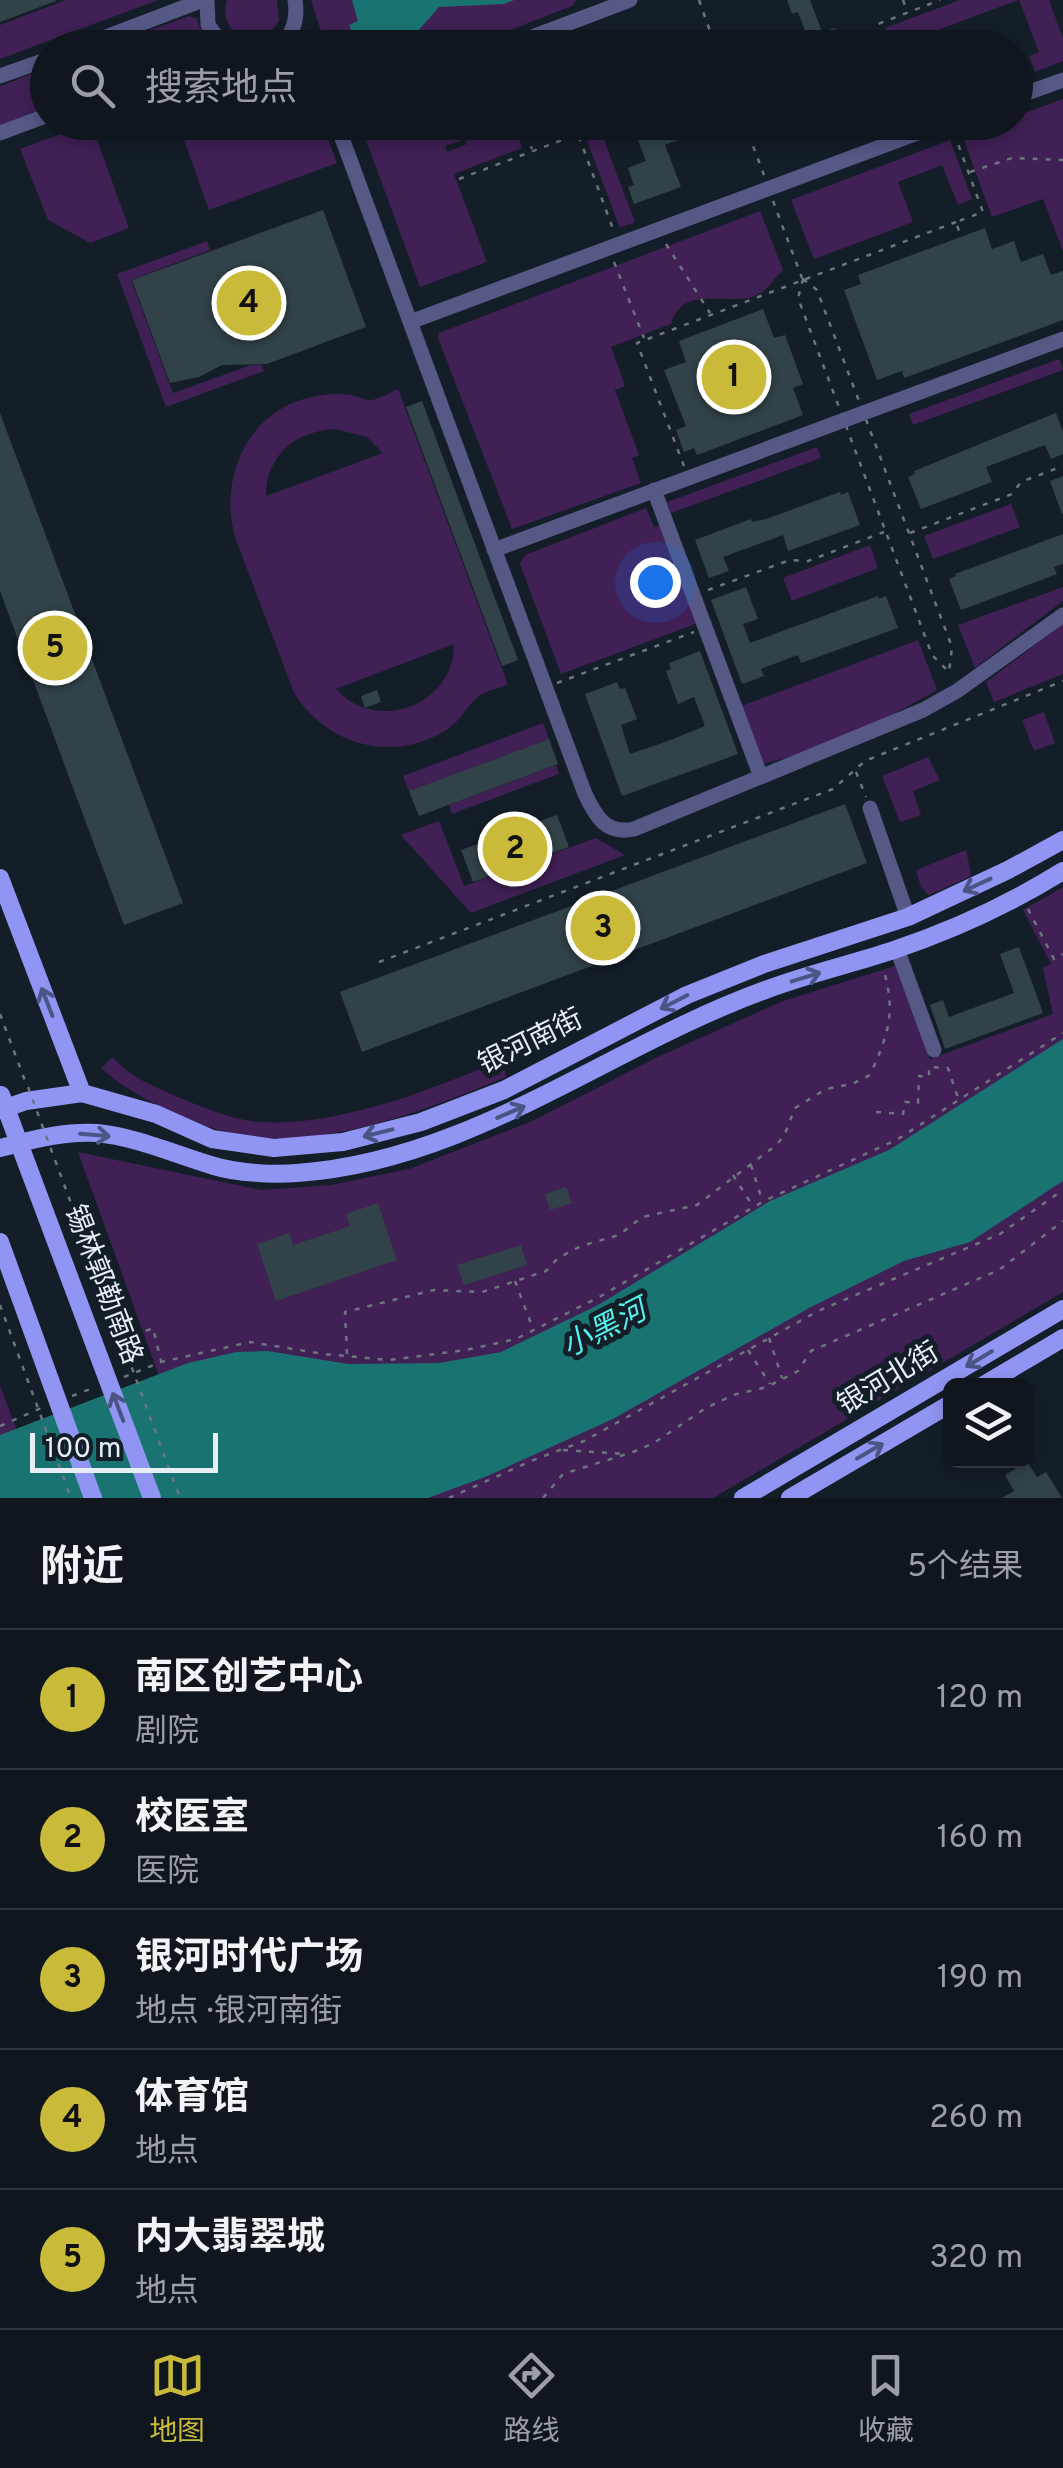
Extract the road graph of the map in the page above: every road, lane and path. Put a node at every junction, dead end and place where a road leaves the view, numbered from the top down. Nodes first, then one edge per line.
1 (205, 0) edge
2 (295, 0) edge
3 (630, 0) edge
4 (699, 0) edge
5 (903, 0) edge
6 (940, 0) edge
7 (600, 5) edge
8 (907, 12) junction
9 (125, 30) edge
10 (212, 30) edge
11 (289, 30) edge
12 (543, 30) edge
13 (710, 30) edge
14 (880, 30) edge
15 (30, 65) edge
16 (0, 76) edge
17 (1063, 80) edge
18 (1033, 91) edge
19 (30, 122) edge
20 (0, 133) edge
21 (343, 140) edge
22 (528, 140) edge
23 (563, 140) edge
24 (580, 140) edge
25 (900, 140) edge
26 (956, 140) edge
27 (532, 152) junction
28 (1063, 160) edge
29 (968, 172) junction
30 (458, 179) dead end
31 (956, 222) junction
32 (656, 230) junction
33 (961, 237) dead end
34 (613, 246) junction
35 (803, 279) junction
36 (711, 314) junction
37 (410, 322) junction
38 (1063, 339) edge
39 (644, 340) junction
40 (864, 413) junction
41 (844, 420) junction
42 (1063, 466) edge
43 (688, 478) junction
44 (654, 490) junction
45 (886, 532) junction
46 (909, 534) junction
47 (494, 550) junction
48 (693, 596) junction
49 (1063, 615) edge
50 (705, 628) junction
51 (1063, 681) edge
52 (545, 687) junction
53 (854, 770) junction
54 (761, 777) junction
55 (870, 808) joint
56 (1063, 840) edge
57 (1063, 870) edge
58 (0, 878) edge
59 (1024, 904) dead end
60 (908, 917) junction
61 (896, 949) junction
62 (1063, 954) edge
63 (380, 962) dead end
64 (884, 969) dead end
65 (0, 1014) edge
66 (1063, 1033) edge
67 (934, 1050) dead end
68 (82, 1093) junction
69 (0, 1099) edge
70 (958, 1099) junction
71 (876, 1112) dead end
72 (0, 1148) edge
73 (750, 1164) junction
74 (733, 1176) junction
75 (1063, 1190) edge
76 (762, 1202) junction
77 (753, 1207) junction
78 (1063, 1221) edge
79 (0, 1242) edge
80 (515, 1281) junction
81 (0, 1305) edge
82 (1063, 1309) edge
83 (533, 1331) junction
84 (769, 1338) junction
85 (1063, 1338) edge
86 (122, 1342) junction
87 (748, 1350) junction
88 (347, 1356) junction
89 (162, 1362) junction
90 (126, 1376) dead end
91 (996, 1378) edge
92 (782, 1379) junction
93 (771, 1385) junction
94 (91, 1389) dead end
95 (73, 1396) dead end
96 (56, 1402) dead end
97 (943, 1408) edge
98 (0, 1426) edge
99 (562, 1450) junction
100 (628, 1454) junction
101 (71, 1498) edge
102 (93, 1498) edge
103 (152, 1498) edge
104 (180, 1498) edge
105 (449, 1498) edge
106 (542, 1498) edge
107 (743, 1498) edge
108 (790, 1498) edge

1 - 9 lane
1 - 10 lane
2 - 11 lane
3 - 7 lane
4 - 13 path
5 - 8 path
6 - 8 path
7 - 12 lane
8 - 14 path
15 - 16 lane
17 - 18 lane
19 - 20 lane
21 - 37 lane
22 - 27 path
23 - 27 path
24 - 34 path
25 - 32 lane
26 - 29 path
27 - 30 path
28 - 29 path
29 - 31 path
31 - 33 path
31 - 35 path
32 - 34 lane
32 - 36 path
34 - 37 lane
34 - 39 path
35 - 36 path
35 - 40 path
35 - 41 path
36 - 39 path
37 - 47 lane
38 - 40 lane
39 - 43 path
40 - 41 lane
40 - 46 path
41 - 43 lane
41 - 45 path
42 - 46 path
43 - 44 lane
44 - 47 lane
44 - 48 lane
45 - 46 path
45 - 48 path
47 - 52 lane
48 - 50 lane
49 - 54 lane
50 - 52 path
50 - 54 lane
51 - 53 path
52 - 54 lane
53 - 55 path
53 - 63 path
55 - 60 lane
56 -> 60 main road, 银河南街
57 - 61 main road, 银河南街
68 -> 58 main road
59 - 62 path
60 -> 68 main road, 银河南街
61 - 67 lane
72 -> 61 main road, 银河南街
64 - 73 path
65 - 86 path, bridge
66 - 70 path
68 - 69 main road, 银河南街
103 -> 69 main road, 锡林郭勒南路, bridge
70 - 71 path
70 - 76 path
73 - 74 path
73 - 76 path
74 - 77 path
74 - 80 path
75 - 84 path
76 - 77 path
77 - 83 path
78 - 92 path
79 - 102 main road, bridge
80 - 83 path
80 - 88 path
81 - 101 path, bridge
82 -> 107 main road, 银河北街
83 - 88 path
84 - 87 path
84 - 92 path
85 - 91 main road
86 - 89 path
86 - 104 path, bridge
87 - 93 path
87 - 99 path
88 - 89 path
89 - 90 path
92 - 93 path
93 - 100 path
94 - 95 path
96 - 98 path
108 -> 97 main road, 银河北街
99 - 100 path
99 - 105 path
100 - 106 path

